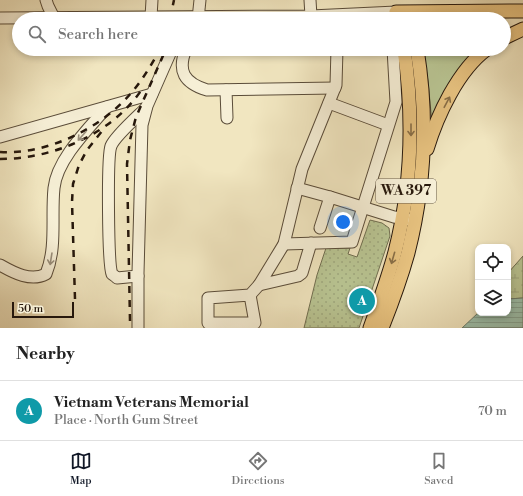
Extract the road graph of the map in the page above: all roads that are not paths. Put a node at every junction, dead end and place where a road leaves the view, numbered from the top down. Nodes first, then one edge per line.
1 (46, 0) edge
2 (152, 0) edge
3 (200, 0) edge
4 (310, 0) edge
5 (395, 10) edge
6 (409, 10) edge
7 (523, 11) edge
8 (51, 12) edge
9 (151, 12) edge
10 (199, 12) edge
11 (311, 12) edge
12 (378, 12) edge
13 (0, 18) edge
14 (12, 18) edge
15 (523, 28) edge
16 (511, 34) edge
17 (169, 56) edge
18 (183, 56) edge
19 (337, 56) edge
20 (393, 56) edge
21 (405, 56) edge
22 (418, 56) edge
23 (478, 56) edge
24 (335, 88) junction
25 (226, 90) junction
26 (152, 94) junction
27 (423, 101) junction
28 (396, 102) junction
29 (410, 102) junction
30 (329, 103) junction
31 (147, 106) junction
32 (107, 107) junction
33 (227, 118) dead end
34 (388, 125) junction
35 (0, 137) edge
36 (422, 164) junction
37 (297, 188) junction
38 (330, 197) junction
39 (362, 207) junction
40 (402, 218) junction
41 (415, 220) junction
42 (320, 228) dead end
43 (311, 243) junction
44 (284, 244) junction
45 (0, 265) edge
46 (138, 276) junction
47 (258, 285) junction
48 (250, 295) junction
49 (138, 328) edge
50 (370, 328) edge
51 (382, 328) edge

1 - 8 street
2 - 9 street
3 - 10 street
4 - 11 street
5 - 6 main road
5 - 12 street
6 - 7 main road
13 - 14 street
15 - 16 main road
17 - 26 street
18 - 25 street
19 - 24 street
20 - 28 street
21 - 29 main road, WA 397
22 - 27 main road, WA 397
36 -> 23 main road
24 - 25 street
24 - 30 street
25 - 33 street
26 - 31 street
26 - 32 street
27 - 29 street
27 - 36 main road, WA 397
28 - 29 street
28 - 34 street
29 -> 40 main road, WA 397
30 - 34 street
30 - 37 street
31 - 46 street
31 - 46 street
32 - 35 street
32 -> 45 street
34 - 39 street
36 - 41 main road, WA 397
37 - 38 street
37 - 44 street
38 - 39 street
38 - 42 street
39 - 40 street
39 - 43 street
40 - 41 street
40 -> 50 main road, WA 397
41 - 51 main road, WA 397
43 - 44 street
43 - 47 street
44 - 47 street
46 - 49 street
47 - 48 street
48 - 48 street

